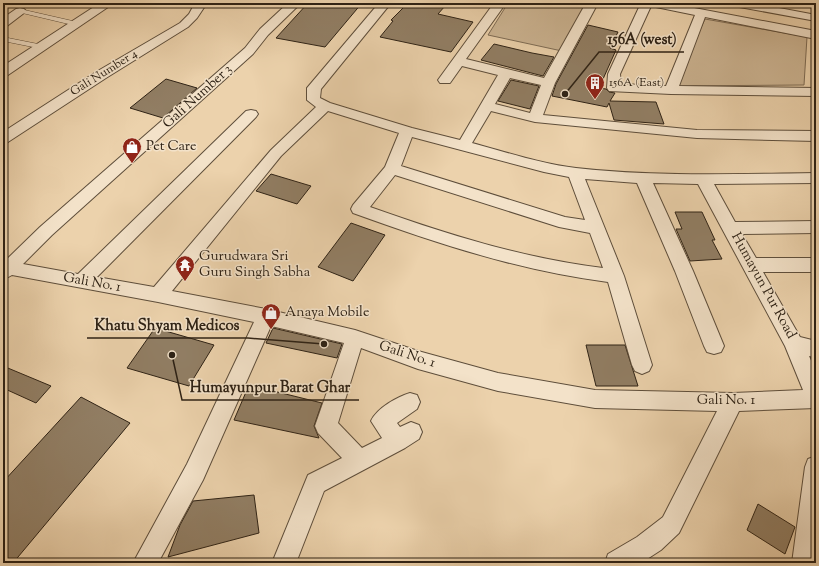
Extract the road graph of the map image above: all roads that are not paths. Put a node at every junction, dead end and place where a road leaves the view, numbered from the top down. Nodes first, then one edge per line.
1 (108, 3) edge
2 (201, 3) edge
3 (385, 3) edge
4 (500, 3) edge
5 (592, 3) edge
6 (647, 3) edge
7 (651, 3) edge
8 (734, 3) edge
9 (290, 4) edge
10 (20, 11) joint
11 (701, 13) junction
12 (816, 18) edge
13 (3, 24) edge
14 (77, 24) junction
15 (816, 35) edge
16 (3, 39) edge
17 (43, 47) junction
18 (458, 61) junction
19 (3, 72) edge
20 (506, 73) junction
21 (445, 80) dead end
22 (548, 83) junction
23 (670, 90) junction
24 (815, 93) edge
25 (325, 106) junction
26 (488, 106) junction
27 (251, 114) dead end
28 (535, 118) junction
29 (407, 131) junction
30 (816, 136) edge
31 (3, 139) edge
32 (464, 145) junction
33 (392, 169) junction
34 (575, 173) junction
35 (643, 178) junction
36 (816, 178) edge
37 (703, 179) junction
38 (816, 227) edge
39 (596, 228) junction
40 (730, 228) junction
41 (751, 265) junction
42 (816, 265) edge
43 (4, 269) edge
44 (615, 276) junction
45 (82, 281) junction
46 (158, 295) junction
47 (266, 317) junction
48 (355, 338) junction
49 (794, 344) junction
50 (714, 346) dead end
51 (816, 349) edge
52 (642, 365) dead end
53 (816, 398) edge
54 (410, 402) dead end
55 (733, 402) junction
56 (359, 460) junction
57 (816, 467) edge
58 (145, 563) edge
59 (284, 563) edge
60 (617, 563) edge
61 (804, 563) edge

1 - 14 street
2 - 31 street, Gali Number 4
3 - 25 street
4 - 18 street
5 - 22 street
6 - 23 street
7 - 11 street
8 - 12 street
9 - 43 street, Gali Number 3
10 - 13 street
10 - 14 lane
11 - 15 street
11 - 23 street
14 - 17 street
16 - 17 lane
17 - 19 street
18 - 20 street
18 - 21 street
20 - 22 street
20 - 26 street
22 - 28 street
23 - 24 street
25 - 29 street
25 - 46 street
26 - 28 street
26 - 32 street
27 - 45 street
28 - 30 street
29 - 32 street
29 - 33 street
32 - 34 street
33 - 39 street
33 - 44 street
34 - 35 street
34 - 39 street
35 - 37 street
35 - 50 street
36 - 37 street
37 - 40 street, Humayun Pur Road
38 - 40 street
39 - 44 street
40 - 41 street, Humayun Pur Road
41 - 42 street
41 - 49 street, Humayun Pur Road
43 - 45 street, Gali No. 1
44 - 52 street
45 - 46 street, Gali No. 1
46 - 47 street, Gali No. 1
47 - 48 street, Gali No. 1
47 - 58 street
48 - 55 street, Gali No. 1
48 - 56 street
49 - 51 street
49 - 53 street, Humayun Pur Road
53 - 55 street, Gali No. 1
54 - 56 street
55 - 60 street
56 - 59 street
57 - 61 street

